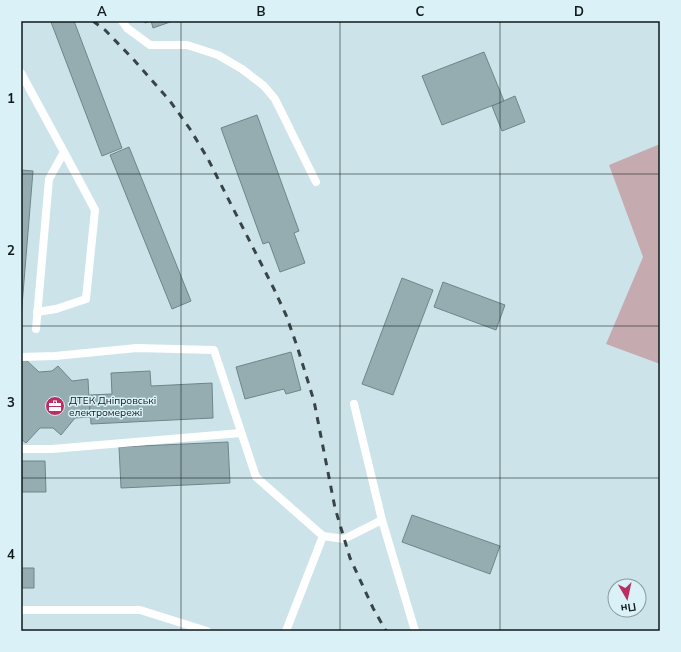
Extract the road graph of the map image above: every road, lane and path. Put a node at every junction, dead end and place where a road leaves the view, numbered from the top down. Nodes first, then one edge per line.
1 (122, 21) edge
2 (21, 73) edge
3 (64, 152) junction
4 (316, 182) dead end
5 (37, 312) junction
6 (36, 328) dead end
7 (21, 358) edge
8 (354, 404) dead end
9 (242, 433) junction
10 (21, 449) edge
11 (382, 520) junction
12 (323, 536) junction
13 (21, 610) edge
14 (207, 631) edge
15 (286, 631) edge
16 (415, 631) edge

1 - 4 lane
2 - 3 lane
3 - 5 lane
3 - 5 lane
5 - 6 lane
7 - 9 lane
8 - 11 lane
9 - 10 lane
9 - 12 lane
11 - 12 lane
11 - 16 lane
12 - 15 lane
13 - 14 lane

